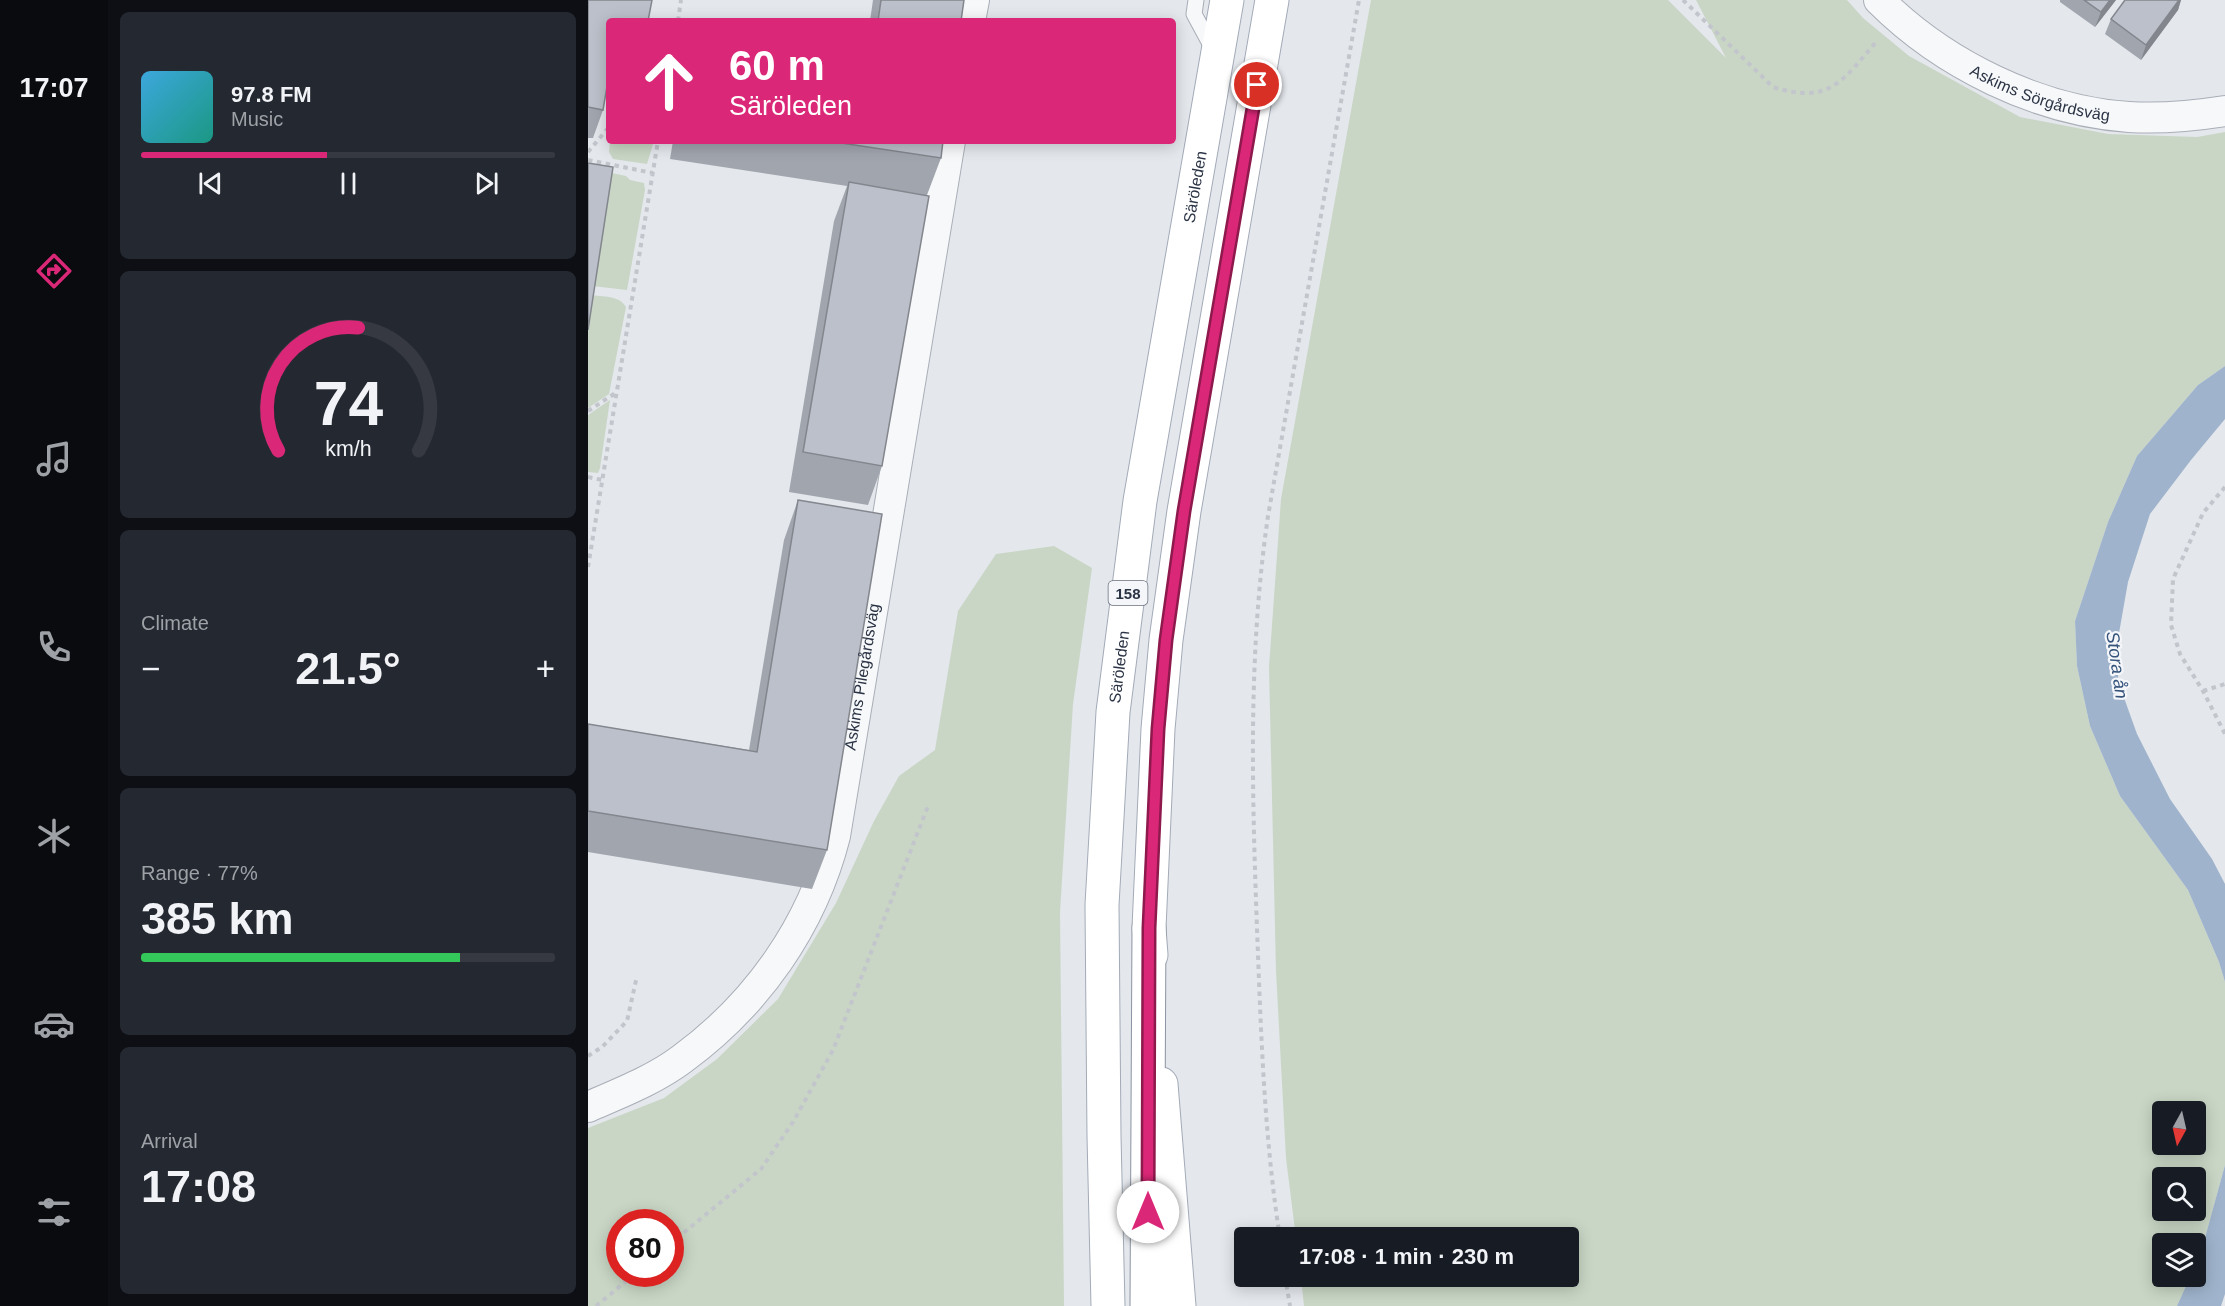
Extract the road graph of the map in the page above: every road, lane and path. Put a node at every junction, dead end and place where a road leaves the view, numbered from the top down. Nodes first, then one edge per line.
1 (681, 0) edge
2 (974, 0) edge
3 (1196, 0) edge
4 (1227, 0) edge
5 (1272, 0) edge
6 (1359, 0) edge
7 (1683, 0) edge
8 (1888, 9) edge
9 (678, 18) edge
10 (971, 18) edge
11 (1217, 57) junction
12 (2225, 111) edge
13 (606, 131) edge
14 (658, 144) edge
15 (950, 144) edge
16 (588, 152) edge
17 (588, 160) edge
18 (653, 173) junction
19 (617, 392) junction
20 (588, 411) edge
21 (588, 477) edge
22 (602, 480) junction
23 (2225, 487) edge
24 (588, 567) edge
25 (2225, 684) edge
26 (2203, 691) junction
27 (2225, 734) edge
28 (928, 806) dead end
29 (1149, 928) junction
30 (637, 976) dead end
31 (588, 1056) edge
32 (588, 1107) edge
33 (1279, 1227) edge
34 (684, 1232) edge
35 (619, 1287) edge
36 (1287, 1287) edge
37 (596, 1306) edge
38 (1108, 1306) edge
39 (1147, 1306) edge
40 (1179, 1306) edge
41 (1290, 1306) edge

1 - 9 path
2 - 10 street
3 - 11 lane
4 - 11 main road, Säröleden / 158
5 - 29 main road, 158
6 - 33 path
7 - 8 path
8 - 12 street, Askims Sörgårdsväg
11 - 38 main road, Säröleden / 158
13 - 16 path
14 - 18 path
15 - 32 street, Askims Pilegårdsväg
17 - 18 path
18 - 19 path
19 - 20 path
19 - 22 path
21 - 22 path
22 - 24 path
23 - 26 path
25 - 26 path
26 - 27 path
28 - 34 path
29 - 39 main road
29 - 40 main road, 158
30 - 31 path
35 - 37 path
36 - 41 path

